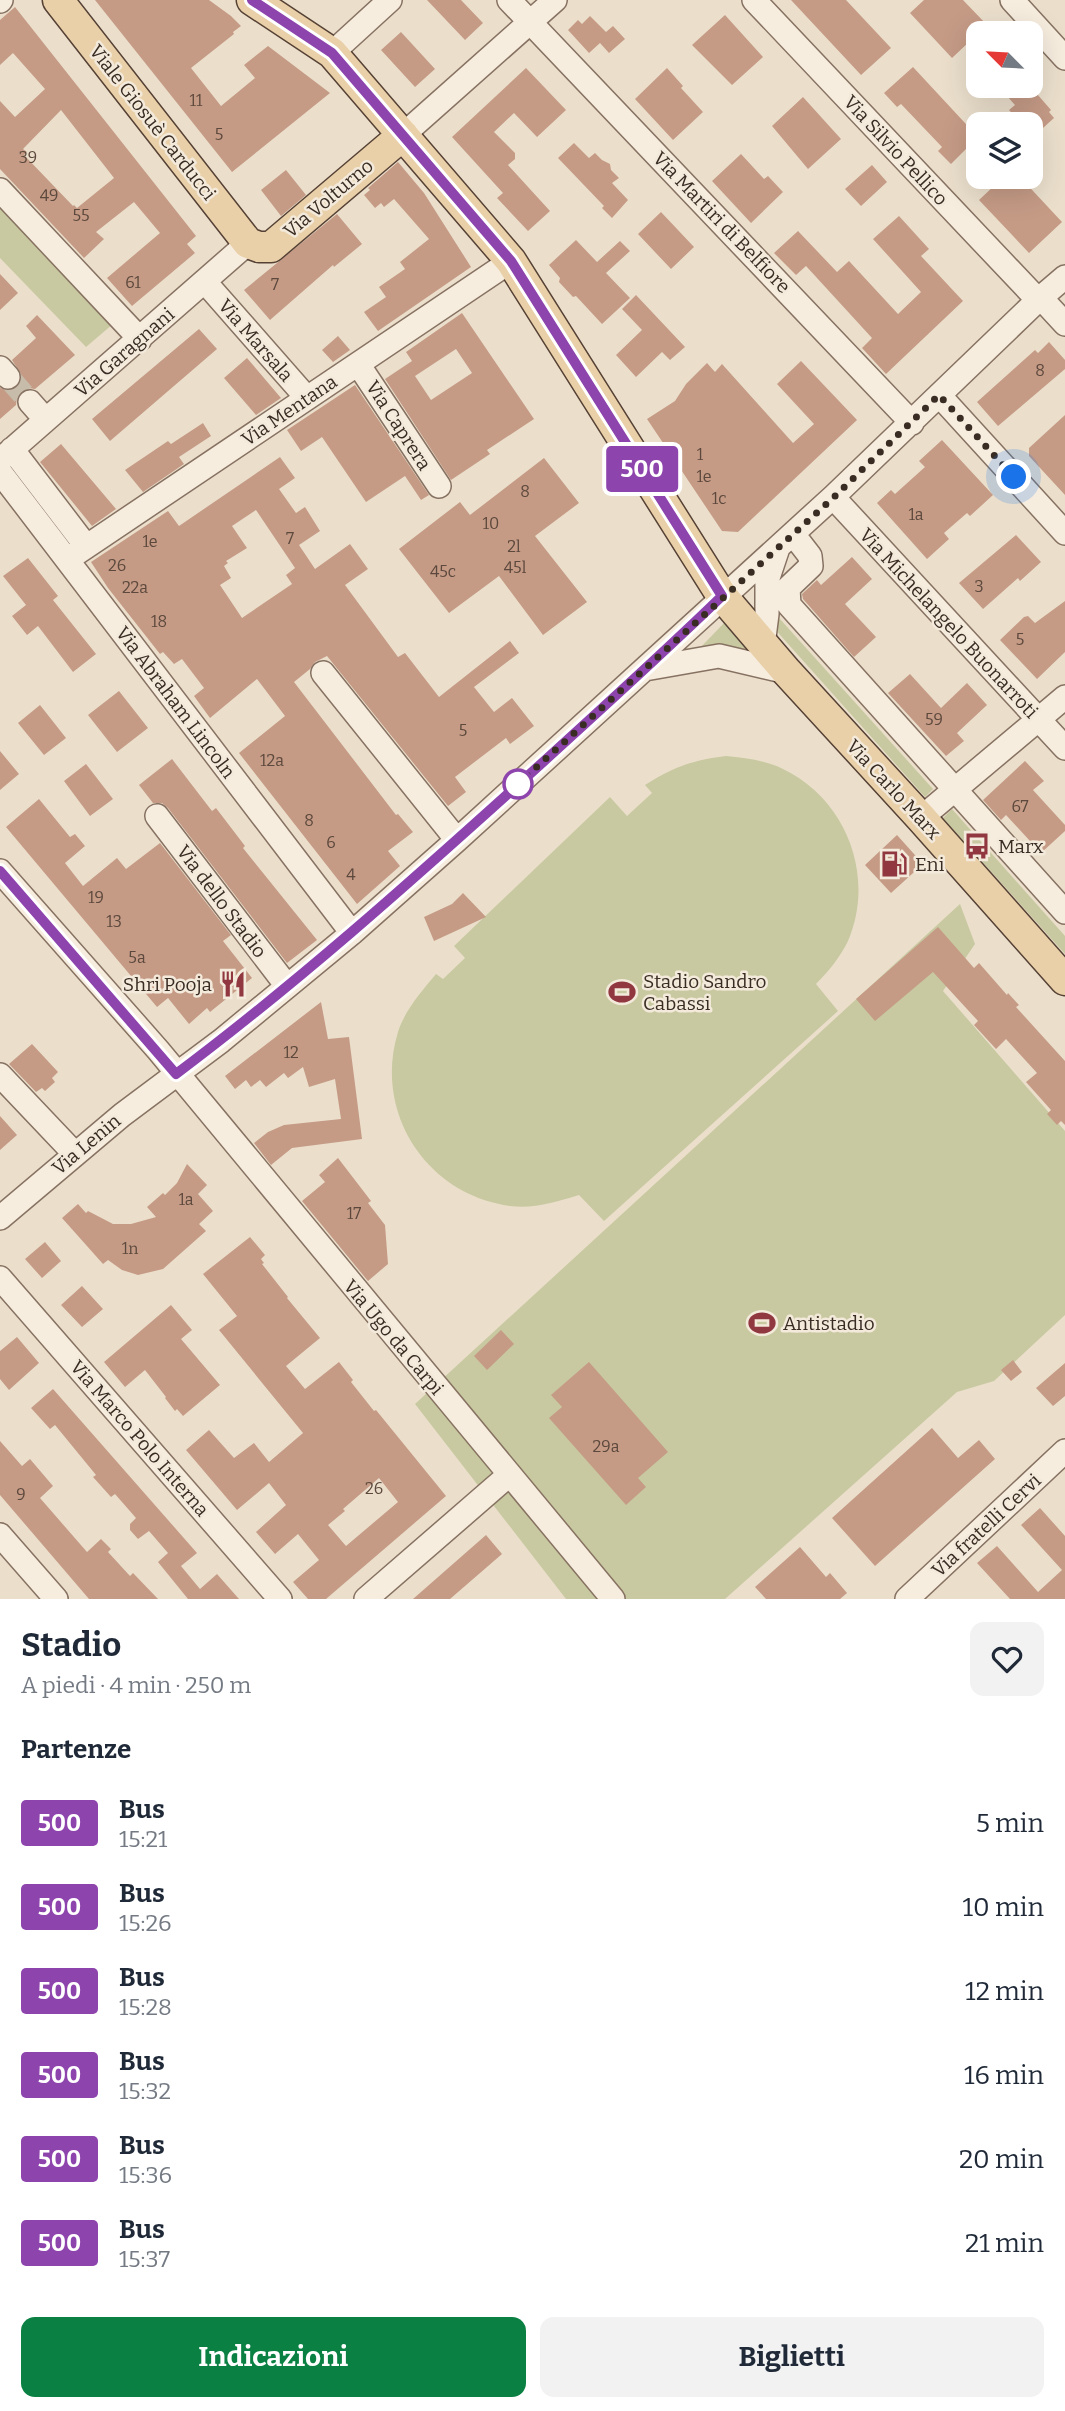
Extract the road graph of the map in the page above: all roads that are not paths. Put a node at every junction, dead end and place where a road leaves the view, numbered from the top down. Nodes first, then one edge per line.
1 (58, 0) edge
2 (252, 0) edge
3 (390, 0) edge
4 (509, 0) edge
5 (555, 0) edge
6 (754, 0) edge
7 (1012, 0) edge
8 (531, 22) junction
9 (332, 53) junction
10 (1065, 58) edge
11 (402, 135) junction
12 (0, 190) edge
13 (248, 243) junction
14 (511, 261) junction
15 (1065, 277) edge
16 (205, 282) junction
17 (1040, 299) junction
18 (1065, 324) edge
19 (140, 340) junction
20 (358, 364) junction
21 (939, 395) junction
22 (307, 398) junction
23 (912, 423) junction
24 (6, 454) edge
25 (0, 472) edge
26 (439, 486) dead end
27 (833, 498) junction
28 (1065, 533) edge
29 (786, 540) junction
30 (77, 553) junction
31 (722, 596) junction
32 (763, 645) junction
33 (645, 669) junction
34 (787, 672) junction
35 (323, 673) dead end
36 (1065, 696) edge
37 (1039, 719) junction
38 (1065, 748) edge
39 (954, 789) junction
40 (157, 816) dead end
41 (921, 818) junction
42 (457, 840) junction
43 (0, 871) edge
44 (1065, 912) edge
45 (352, 933) junction
46 (1065, 980) edge
47 (287, 986) junction
48 (176, 1074) junction
49 (0, 1075) edge
50 (74, 1153) junction
51 (0, 1218) edge
52 (0, 1278) edge
53 (1065, 1451) edge
54 (509, 1475) junction
55 (0, 1535) edge
56 (56, 1599) edge
57 (280, 1599) edge
58 (366, 1599) edge
59 (613, 1599) edge
60 (907, 1599) edge

1 - 13 main road, Viale Giosuè Carducci
2 - 9 main road, Via Carlo Marx
3 - 9 street
4 - 8 street, Via Martiri di Belfiore
5 - 8 street
6 - 17 street, Via Silvio Pellico
7 - 10 street
8 - 11 street
8 - 23 street, Via Martiri di Belfiore
9 - 11 main road, Via Carlo Marx
11 - 13 main road, Via Volturno
11 - 14 main road, Via Carlo Marx
12 - 19 street
13 - 16 street, Via Garagnani
14 - 20 street, Via Mentana
14 - 31 main road, Via Carlo Marx
15 - 17 street
16 - 19 street, Via Garagnani
16 - 22 street, Via Marsala
17 - 18 street, Via Silvio Pellico
17 - 21 street
19 - 24 street, Via Garagnani
20 - 22 street, Via Mentana
20 - 26 street, Via Caprera
21 - 23 street
21 - 28 street
22 - 30 street, Via Mentana
23 - 27 street
24 - 30 street, Via Abraham Lincoln
25 - 30 street, Via Abraham Lincoln
27 - 29 street
27 - 37 street, Via Michelangelo Buonarroti
29 - 31 street
29 - 32 street
29 - 39 street
30 - 45 street, Via Abraham Lincoln
31 - 32 main road, Via Carlo Marx
31 - 33 street
32 - 34 main road, Via Carlo Marx
33 - 34 street
33 - 42 street
34 - 41 main road, Via Carlo Marx
35 - 42 street
36 - 37 street
37 - 38 street, Via Michelangelo Buonarroti
37 - 39 street
39 - 41 street
39 - 44 street
40 - 47 street, Via dello Stadio
41 - 46 main road, Via Carlo Marx
42 - 45 street
43 - 48 street, Via Ugo da Carpi
45 - 47 street
47 - 48 street
48 - 50 street, Via Lenin
48 - 54 street, Via Ugo da Carpi
49 - 50 street
50 - 51 street, Via Lenin
52 - 57 street, Via Marco Polo Interna
53 - 60 street, Via fratelli Cervi
54 - 58 street
54 - 59 street, Via Ugo da Carpi
55 - 56 street

